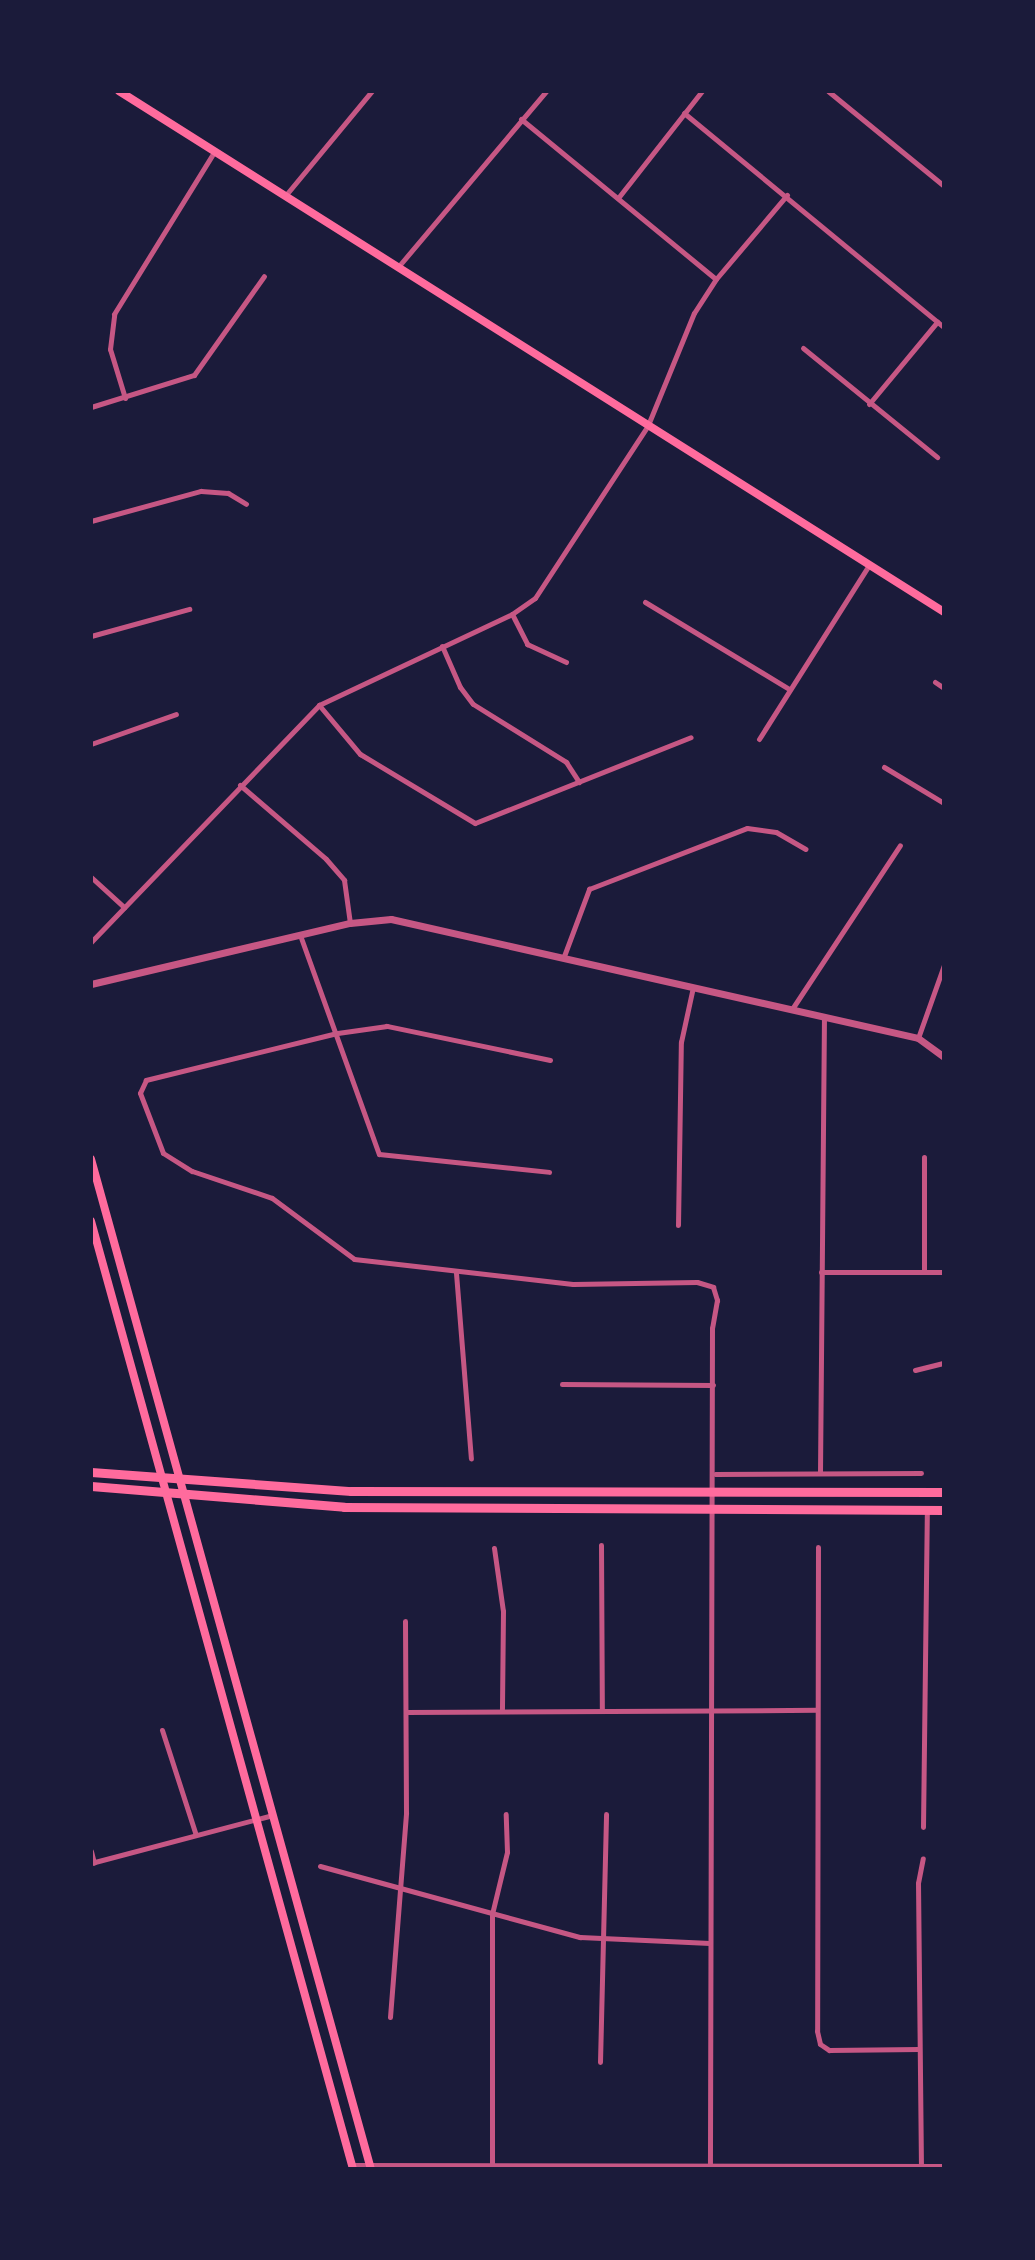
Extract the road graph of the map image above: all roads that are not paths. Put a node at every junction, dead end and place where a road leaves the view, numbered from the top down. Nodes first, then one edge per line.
1 (119, 91) edge
2 (372, 91) edge
3 (546, 91) edge
4 (702, 91) edge
5 (828, 91) edge
6 (684, 113) junction
7 (521, 119) junction
8 (214, 152) junction
9 (944, 187) edge
10 (787, 195) junction
11 (285, 196) junction
12 (618, 198) junction
13 (398, 267) junction
14 (264, 276) dead end
15 (716, 279) junction
16 (937, 321) junction
17 (944, 327) edge
18 (803, 348) dead end
19 (125, 398) junction
20 (869, 404) junction
21 (91, 407) edge
22 (648, 425) junction
23 (937, 457) dead end
24 (246, 504) dead end
25 (91, 521) edge
26 (869, 565) junction
27 (645, 602) dead end
28 (189, 609) dead end
29 (944, 612) edge
30 (512, 614) junction
31 (91, 636) edge
32 (442, 646) junction
33 (566, 662) dead end
34 (935, 682) dead end
35 (944, 688) edge
36 (789, 689) junction
37 (319, 705) junction
38 (176, 713) dead end
39 (691, 737) dead end
40 (759, 739) dead end
41 (91, 744) edge
42 (884, 767) dead end
43 (579, 782) junction
44 (240, 785) junction
45 (944, 803) edge
46 (900, 845) dead end
47 (805, 849) dead end
48 (91, 877) edge
49 (124, 907) junction
50 (350, 922) junction
51 (300, 935) junction
52 (91, 942) edge
53 (564, 956) junction
54 (944, 965) edge
55 (91, 984) edge
56 (693, 987) junction
57 (792, 1009) junction
58 (824, 1017) junction
59 (337, 1033) junction
60 (918, 1038) junction
61 (944, 1056) edge
62 (550, 1060) dead end
63 (924, 1157) dead end
64 (91, 1159) edge
65 (549, 1172) dead end
66 (91, 1221) edge
67 (678, 1225) dead end
68 (821, 1272) junction
69 (924, 1272) junction
70 (944, 1272) edge
71 (456, 1273) junction
72 (944, 1363) edge
73 (915, 1370) dead end
74 (562, 1384) dead end
75 (713, 1385) junction
76 (471, 1458) dead end
77 (91, 1472) edge
78 (820, 1473) junction
79 (921, 1473) dead end
80 (715, 1474) junction
81 (162, 1478) junction
82 (180, 1479) junction
83 (91, 1486) edge
84 (715, 1492) junction
85 (944, 1492) edge
86 (166, 1494) junction
87 (184, 1494) junction
88 (714, 1509) junction
89 (927, 1510) junction
90 (944, 1510) edge
91 (601, 1545) dead end
92 (818, 1547) dead end
93 (494, 1548) dead end
94 (405, 1621) dead end
95 (502, 1709) junction
96 (602, 1709) junction
97 (712, 1710) junction
98 (817, 1710) junction
99 (406, 1712) junction
100 (162, 1730) dead end
101 (506, 1814) dead end
102 (606, 1814) dead end
103 (273, 1815) junction
104 (256, 1819) junction
105 (923, 1827) dead end
106 (196, 1835) junction
107 (91, 1851) edge
108 (923, 1858) dead end
109 (93, 1863) edge
110 (320, 1866) dead end
111 (397, 1887) junction
112 (492, 1914) junction
113 (602, 1941) junction
114 (710, 1943) junction
115 (390, 2017) dead end
116 (919, 2049) junction
117 (600, 2062) dead end
118 (492, 2166) junction
119 (710, 2166) junction
120 (944, 2166) edge
121 (352, 2167) edge
122 (370, 2167) edge
123 (562, 2168) edge
124 (814, 2168) edge
125 (921, 2168) edge

1 - 8 main road
2 - 11 street
3 - 7 street
4 - 6 street
5 - 9 street
6 - 10 street
6 - 12 street
7 - 12 street
7 - 13 street
8 - 11 main road
8 - 19 street
10 - 15 street
10 - 16 street
11 - 13 main road
12 - 15 street
13 - 22 main road
14 - 19 street
15 - 22 street
16 - 17 street
16 - 20 street
18 - 20 street
19 - 21 street
20 - 23 street
22 - 26 main road
22 - 30 street
24 - 25 street
26 - 29 main road
26 - 36 street
27 - 36 street
28 - 31 street
30 - 32 street
30 - 33 street
32 - 37 street
32 - 43 street
34 - 35 street
36 - 40 street
37 - 43 street
37 - 44 street
38 - 41 street
39 - 43 street
42 - 45 street
44 - 49 street
44 - 50 street
46 - 57 street
47 - 53 street
48 - 49 street
49 - 52 street
50 - 51 street
50 - 53 street
51 - 55 street
51 - 59 street
53 - 56 street
54 - 60 street
56 - 57 street
56 - 67 street
57 - 58 street
58 - 60 street
58 - 68 street
59 - 62 street
59 - 65 street
59 - 71 street
60 - 61 street
63 - 69 street
64 - 82 main road
66 - 81 main road
68 - 69 street
68 - 78 street
69 - 70 street
71 - 75 street
71 - 76 street
72 - 73 street
74 - 75 street
75 - 80 street
77 - 81 main road
78 - 79 street
78 - 80 street
80 - 84 street
81 - 82 main road
81 - 86 main road
82 - 84 main road
82 - 87 main road
83 - 86 main road
84 - 85 main road
84 - 88 street
86 - 87 main road
86 - 104 main road
87 - 88 main road
87 - 103 main road
88 - 89 main road
88 - 97 street
89 - 90 main road
89 - 105 street
91 - 96 street
92 - 98 street
93 - 95 street
94 - 99 street
95 - 96 street
95 - 99 street
96 - 97 street
97 - 98 street
97 - 114 street
98 - 116 street
99 - 111 street
100 - 106 street
101 - 112 street
102 - 113 street
103 - 104 street
103 - 122 main road
104 - 106 street
104 - 121 main road
106 - 109 street
107 - 109 street
108 - 116 street
110 - 111 street
111 - 112 street
111 - 115 street
112 - 113 street
112 - 118 street
113 - 114 street
113 - 117 street
114 - 119 street
116 - 125 street
118 - 122 street
118 - 123 street
119 - 123 street
119 - 124 street
120 - 125 street
121 - 122 street
124 - 125 street

